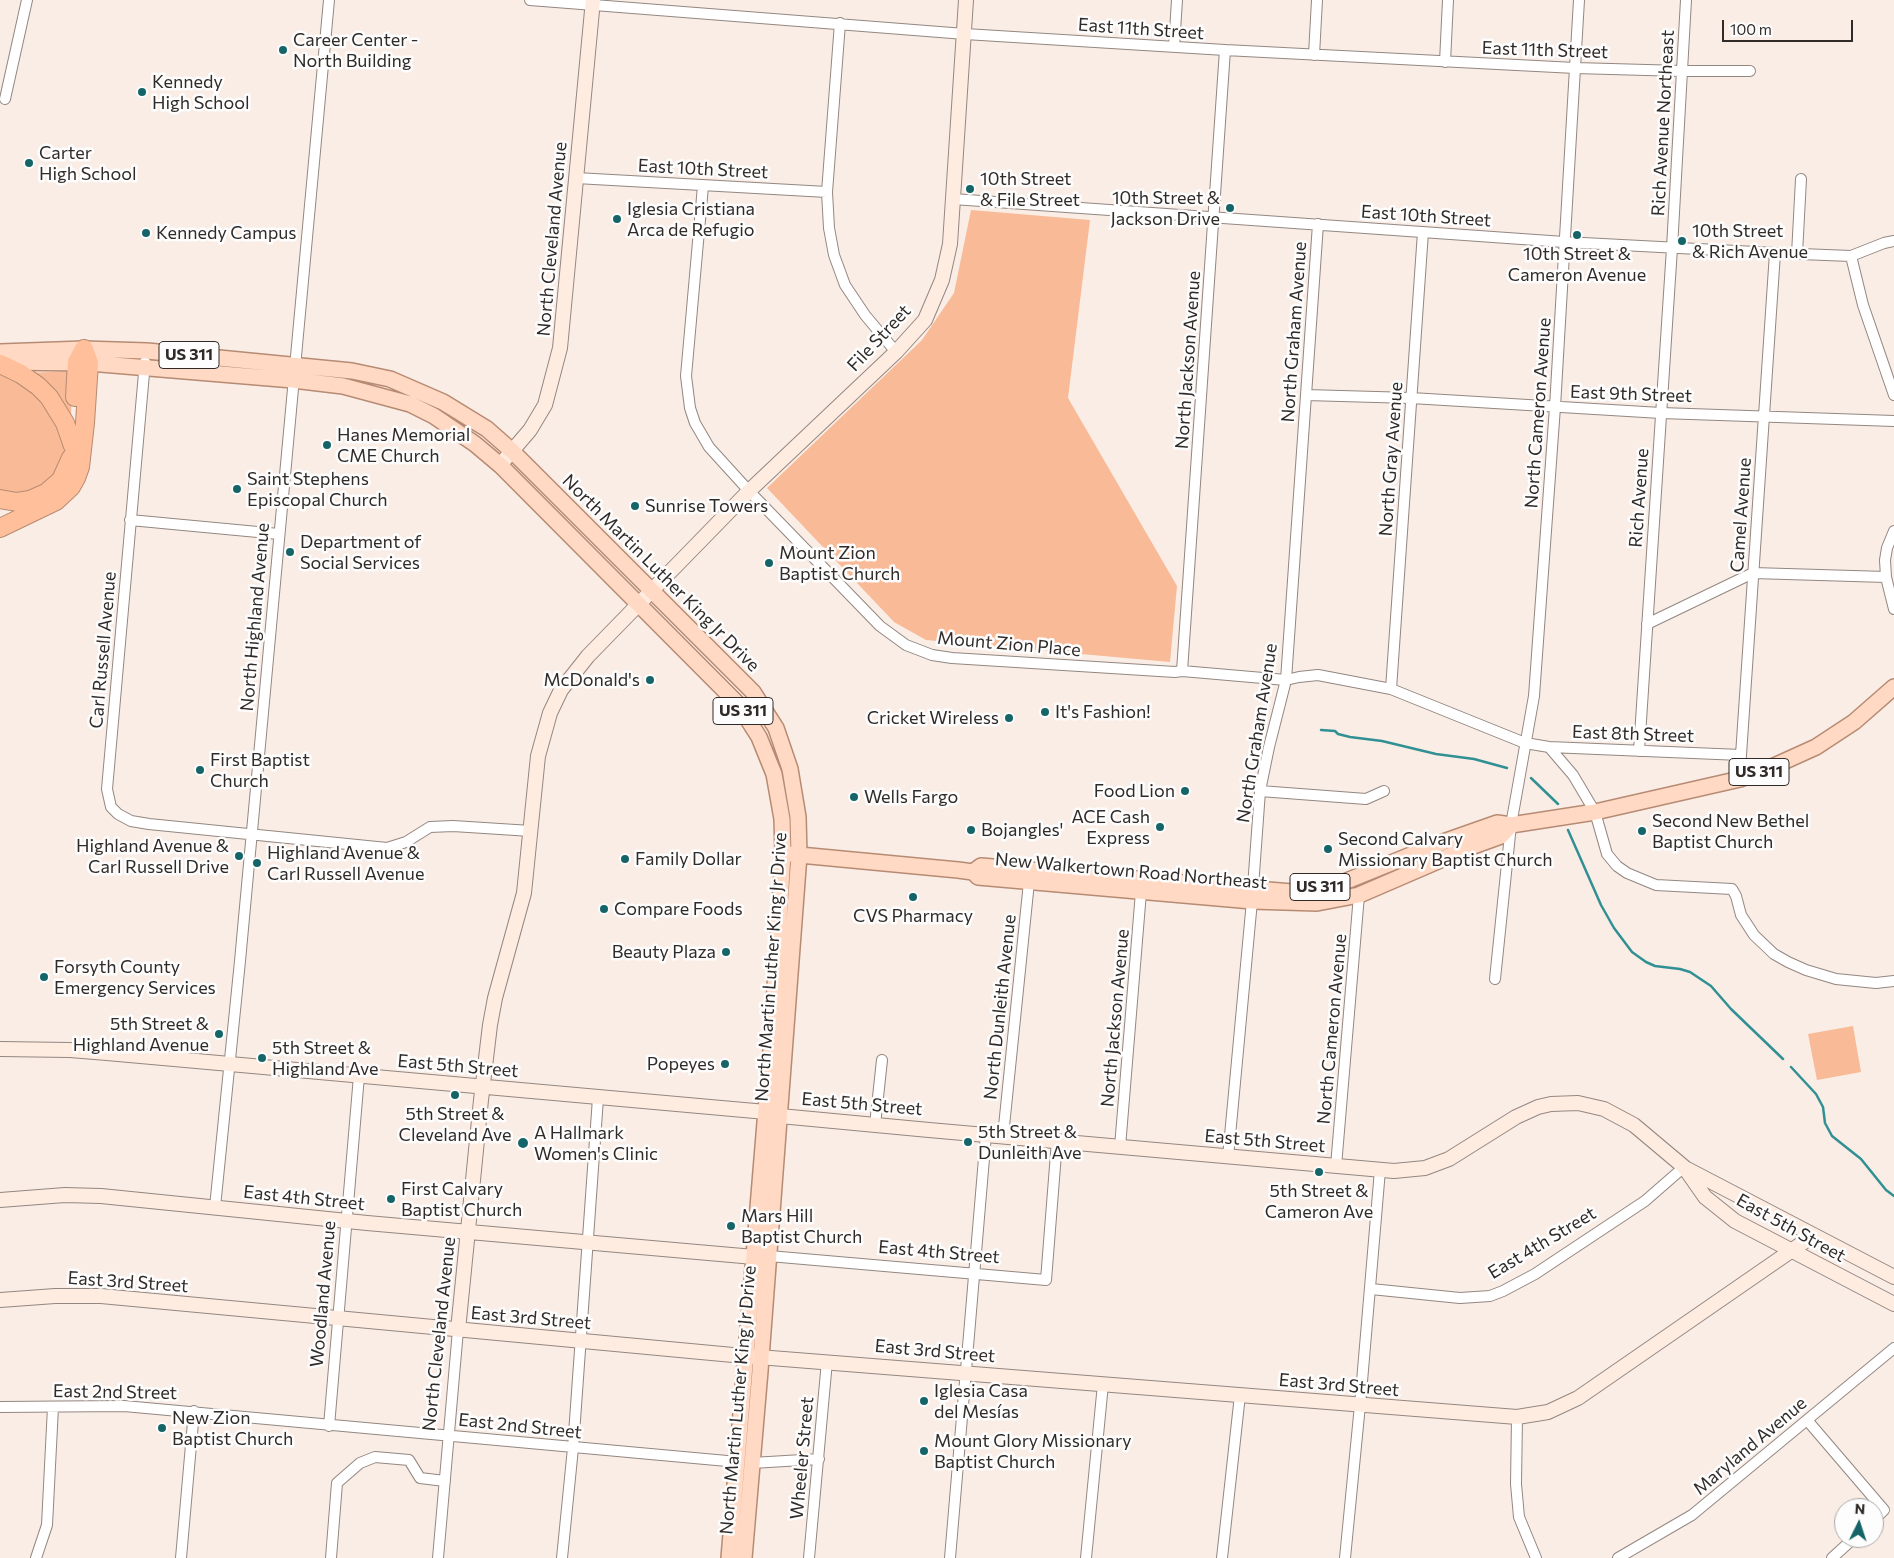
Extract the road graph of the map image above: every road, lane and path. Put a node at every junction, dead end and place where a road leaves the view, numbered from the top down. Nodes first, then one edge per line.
1 (27, 0) edge
2 (328, 0) edge
3 (530, 0) edge
4 (966, 0) edge
5 (1177, 0) edge
6 (1317, 0) edge
7 (1448, 0) edge
8 (1579, 0) edge
9 (1686, 0) edge
10 (593, 2) edge
11 (840, 23) junction
12 (965, 34) junction
13 (1174, 47) junction
14 (1225, 50) junction
15 (1314, 54) junction
16 (1445, 62) junction
17 (1575, 68) junction
18 (1682, 71) junction
19 (1750, 71) dead end
20 (5, 99) dead end
21 (576, 178) junction
22 (1801, 179) dead end
23 (703, 186) junction
24 (827, 192) junction
25 (953, 199) junction
26 (1214, 217) junction
27 (1318, 224) junction
28 (1423, 232) junction
29 (1894, 241) edge
30 (1564, 242) junction
31 (1672, 248) junction
32 (1775, 253) junction
33 (1797, 254) junction
34 (1851, 256) junction
35 (147, 351) junction
36 (0, 352) edge
37 (896, 352) junction
38 (83, 358) junction
39 (0, 363) edge
40 (294, 364) junction
41 (145, 366) junction
42 (293, 380) junction
43 (1306, 394) junction
44 (1894, 396) edge
45 (1411, 398) junction
46 (1555, 408) junction
47 (1661, 413) junction
48 (1764, 416) junction
49 (1894, 421) edge
50 (73, 446) junction
51 (512, 451) junction
52 (500, 465) junction
53 (749, 491) junction
54 (0, 499) edge
55 (130, 520) junction
56 (0, 528) edge
57 (1894, 531) edge
58 (279, 534) junction
59 (1753, 573) junction
60 (1886, 577) junction
61 (652, 590) junction
62 (638, 603) junction
63 (1894, 609) edge
64 (1647, 624) junction
65 (1182, 671) junction
66 (1286, 680) junction
67 (1894, 687) edge
68 (1391, 689) junction
69 (1525, 743) junction
70 (1549, 747) junction
71 (1639, 751) junction
72 (1741, 754) junction
73 (1740, 779) junction
74 (1260, 790) junction
75 (1384, 791) dead end
76 (1595, 812) junction
77 (1511, 825) junction
78 (531, 831) junction
79 (251, 835) junction
80 (1417, 852) junction
81 (782, 853) junction
82 (799, 855) junction
83 (974, 872) junction
84 (1029, 882) junction
85 (1141, 892) junction
86 (1359, 895) junction
87 (1253, 896) junction
88 (1495, 979) dead end
89 (1894, 982) edge
90 (0, 1048) edge
91 (882, 1060) dead end
92 (230, 1064) junction
93 (360, 1076) junction
94 (482, 1087) junction
95 (598, 1098) junction
96 (773, 1114) junction
97 (875, 1125) junction
98 (986, 1135) junction
99 (1003, 1136) junction
100 (1058, 1141) junction
101 (1120, 1147) junction
102 (1228, 1156) junction
103 (1336, 1166) junction
104 (1684, 1168) junction
105 (1380, 1170) junction
106 (0, 1200) edge
107 (215, 1207) junction
108 (346, 1221) junction
109 (468, 1232) junction
110 (1814, 1235) junction
111 (587, 1241) junction
112 (1791, 1251) junction
113 (761, 1256) junction
114 (974, 1273) junction
115 (1894, 1277) edge
116 (1371, 1289) junction
117 (0, 1300) edge
118 (1894, 1304) edge
119 (338, 1319) junction
120 (458, 1330) junction
121 (580, 1341) junction
122 (1894, 1348) edge
123 (754, 1356) junction
124 (827, 1361) junction
125 (966, 1373) junction
126 (1103, 1384) junction
127 (1240, 1395) junction
128 (1360, 1406) junction
129 (0, 1407) edge
130 (53, 1407) junction
131 (194, 1411) junction
132 (1517, 1417) junction
133 (1807, 1420) junction
134 (329, 1426) junction
135 (448, 1436) junction
136 (573, 1448) junction
137 (819, 1459) junction
138 (745, 1463) junction
139 (445, 1481) junction
140 (1874, 1498) edge
141 (1843, 1548) edge
142 (36, 1558) edge
143 (181, 1558) edge
144 (331, 1558) edge
145 (438, 1558) edge
146 (562, 1558) edge
147 (729, 1558) edge
148 (744, 1558) edge
149 (810, 1558) edge
150 (950, 1558) edge
151 (1086, 1558) edge
152 (1222, 1558) edge
153 (1345, 1558) edge
154 (1536, 1558) edge
155 (1618, 1558) edge
156 (1832, 1558) edge

1 - 20 street
2 - 40 street, North Highland Avenue
3 - 10 street, East 11th Street
4 - 12 street, File Street
5 - 13 street
6 - 15 street
7 - 16 street
8 - 17 street, North Cameron Avenue
9 - 18 street, Rich Avenue Northeast
10 - 11 street, East 11th Street
10 - 21 street, North Cleveland Avenue
11 - 12 street, East 11th Street
11 - 24 street
12 - 13 street, East 11th Street
12 - 25 street, File Street
13 - 14 street, East 11th Street
14 - 15 street, East 11th Street
14 - 26 street, North Jackson Avenue
15 - 16 street, East 11th Street
16 - 17 street, East 11th Street
17 - 18 street, East 11th Street
17 - 30 street, North Cameron Avenue
18 - 19 street, East 11th Street
18 - 31 street, Rich Avenue Northeast
21 - 23 street, East 10th Street
21 - 51 street, North Cleveland Avenue
22 - 33 street
23 - 24 street, East 10th Street
23 - 53 street, Mount Zion Place
24 - 37 street
25 - 26 street, East 10th Street
25 - 37 street, File Street
26 - 27 street, East 10th Street
26 - 65 street, North Jackson Avenue
27 - 28 street, East 10th Street
27 - 43 street, North Graham Avenue
28 - 30 street, East 10th Street
28 - 45 street, North Gray Avenue
29 - 34 street, East 10th Street
30 - 31 street, East 10th Street
30 - 46 street, North Cameron Avenue
31 - 32 street, East 10th Street
31 - 47 street, Rich Avenue
32 - 33 street, East 10th Street
32 - 48 street, Camel Avenue
33 - 34 street, East 10th Street
34 - 44 street
35 - 38 main road, North Martin Luther King Jr Drive / US 311
35 - 40 main road, North Martin Luther King Jr Drive / US 311
35 - 41 street, Carl Russell Avenue
36 - 38 main road, North Martin Luther King Jr Drive / US 311
37 - 53 street, File Street
38 - 39 main road, North Martin Luther King Jr Drive / US 311
38 - 41 main road, North Martin Luther King Jr Drive / US 311
38 - 50 highway
38 - 56 highway
39 - 50 highway
40 - 42 street, North Highland Avenue
40 - 51 main road, North Martin Luther King Jr Drive / US 311
41 - 42 main road, North Martin Luther King Jr Drive / US 311
41 - 55 street, Carl Russell Avenue
42 - 52 main road, North Martin Luther King Jr Drive / US 311
42 - 58 street, North Highland Avenue
43 - 45 street, East 9th Street
43 - 66 street, North Graham Avenue
45 - 46 street, East 9th Street
45 - 68 street, North Gray Avenue
46 - 47 street, East 9th Street
46 - 69 street, North Cameron Avenue
47 - 48 street, East 9th Street
47 - 64 street, Rich Avenue
48 - 49 street, East 9th Street
48 - 59 street, Camel Avenue
50 - 54 highway
51 - 52 street, North Cleveland Avenue
51 - 61 main road, North Martin Luther King Jr Drive / US 311
52 - 62 main road, North Martin Luther King Jr Drive / US 311
53 - 61 street, File Street
53 - 65 street, Mount Zion Place
55 - 58 street
55 - 79 street, Carl Russell Avenue
57 - 60 street
58 - 79 street, North Highland Avenue
59 - 60 street
59 - 64 street
59 - 72 street, Camel Avenue
60 - 63 street
61 - 62 street, North Cleveland Avenue
61 - 82 main road, North Martin Luther King Jr Drive / US 311
62 - 78 street, North Cleveland Avenue
62 - 81 main road, North Martin Luther King Jr Drive / US 311
64 - 71 street, Rich Avenue
65 - 66 street, Mount Zion Place
66 - 68 street, Mount Zion Place
66 - 74 street, North Graham Avenue
67 - 73 main road, New Walkertown Road Northeast / US 311
68 - 69 street, Mount Zion Place
69 - 70 street, East 8th Street
69 - 77 street, North Cameron Avenue
70 - 71 street, East 8th Street
70 - 76 street
71 - 72 street, East 8th Street
72 - 73 street, Camel Avenue
73 - 76 main road, New Walkertown Road Northeast / US 311
74 - 75 street
74 - 87 street, North Graham Avenue
76 - 77 main road, New Walkertown Road Northeast / US 311
76 - 89 street
77 - 80 main road, New Walkertown Road Northeast / US 311
77 - 86 main road, New Walkertown Road Northeast / US 311
77 - 88 street, North Cameron Avenue
78 - 79 street, Carl Russell Avenue
78 - 94 street, North Cleveland Avenue
79 - 92 street, North Highland Avenue
80 - 86 main road
80 - 87 main road, New Walkertown Road Northeast / US 311
81 - 82 main road, New Walkertown Road Northeast / US 311
81 - 96 main road, North Martin Luther King Jr Drive
82 - 83 main road, New Walkertown Road Northeast / US 311
82 - 96 main road, North Martin Luther King Jr Drive
83 - 84 main road, New Walkertown Road Northeast / US 311
83 - 87 main road, New Walkertown Road Northeast / US 311
84 - 85 main road, New Walkertown Road Northeast / US 311
84 - 99 street, North Dunleith Avenue
85 - 87 main road, New Walkertown Road Northeast / US 311
85 - 101 street, North Jackson Avenue
86 - 87 main road, New Walkertown Road Northeast / US 311
86 - 103 street, North Cameron Avenue
87 - 102 street, North Graham Avenue
90 - 92 street, East 5th Street
91 - 97 street
92 - 93 street, East 5th Street
92 - 107 street, North Highland Avenue
93 - 94 street, East 5th Street
93 - 108 street, Woodland Avenue
94 - 95 street, East 5th Street
94 - 109 street, North Cleveland Avenue
95 - 96 street, East 5th Street
95 - 111 street
96 - 97 street, East 5th Street
96 - 113 main road, North Martin Luther King Jr Drive
97 - 98 street, East 5th Street
98 - 99 street, East 5th Street
98 - 114 street
99 - 100 street, East 5th Street
100 - 101 street, East 5th Street
100 - 114 street, East 4th Street
101 - 102 street, East 5th Street
102 - 103 street, East 5th Street
103 - 105 street, East 5th Street
104 - 105 street, East 5th Street
104 - 110 street, East 5th Street
104 - 112 street, East 5th Street
104 - 116 street, East 4th Street
105 - 116 street
106 - 107 street, East 4th Street
107 - 108 street, East 4th Street
108 - 109 street, East 4th Street
108 - 119 street, Woodland Avenue
109 - 111 street, East 4th Street
109 - 120 street, North Cleveland Avenue
110 - 112 street, East 3rd Street
110 - 115 street, East 5th Street
111 - 113 street, East 4th Street
111 - 121 street
112 - 118 street, East 5th Street
112 - 132 street, East 3rd Street
113 - 114 street, East 4th Street
113 - 123 main road, North Martin Luther King Jr Drive
114 - 125 street
116 - 128 street
117 - 119 street, East 3rd Street
119 - 120 street, East 3rd Street
119 - 134 street, Woodland Avenue
120 - 121 street, East 3rd Street
120 - 135 street, North Cleveland Avenue
121 - 123 street, East 3rd Street
121 - 136 street
122 - 133 street, Maryland Avenue
123 - 124 street, East 3rd Street
123 - 138 main road, North Martin Luther King Jr Drive
124 - 125 street, East 3rd Street
124 - 137 street, Wheeler Street
125 - 126 street, East 3rd Street
125 - 150 street
126 - 127 street, East 3rd Street
126 - 151 street
127 - 128 street, East 3rd Street
127 - 152 street
128 - 132 street, East 3rd Street
128 - 153 street
129 - 130 street, East 2nd Street
130 - 131 street, East 2nd Street
130 - 142 street
131 - 134 street, East 2nd Street
131 - 143 street
132 - 154 street
133 - 140 street
133 - 155 street, Maryland Avenue
134 - 135 street, East 2nd Street
135 - 136 street, East 2nd Street
135 - 139 street, North Cleveland Avenue
136 - 138 street, East 2nd Street
136 - 146 street
137 - 138 street, East 2nd Street
137 - 149 street, Wheeler Street
138 - 147 main road, North Martin Luther King Jr Drive
138 - 148 main road, North Martin Luther King Jr Drive
139 - 144 street
139 - 145 street, North Cleveland Avenue
141 - 156 street

